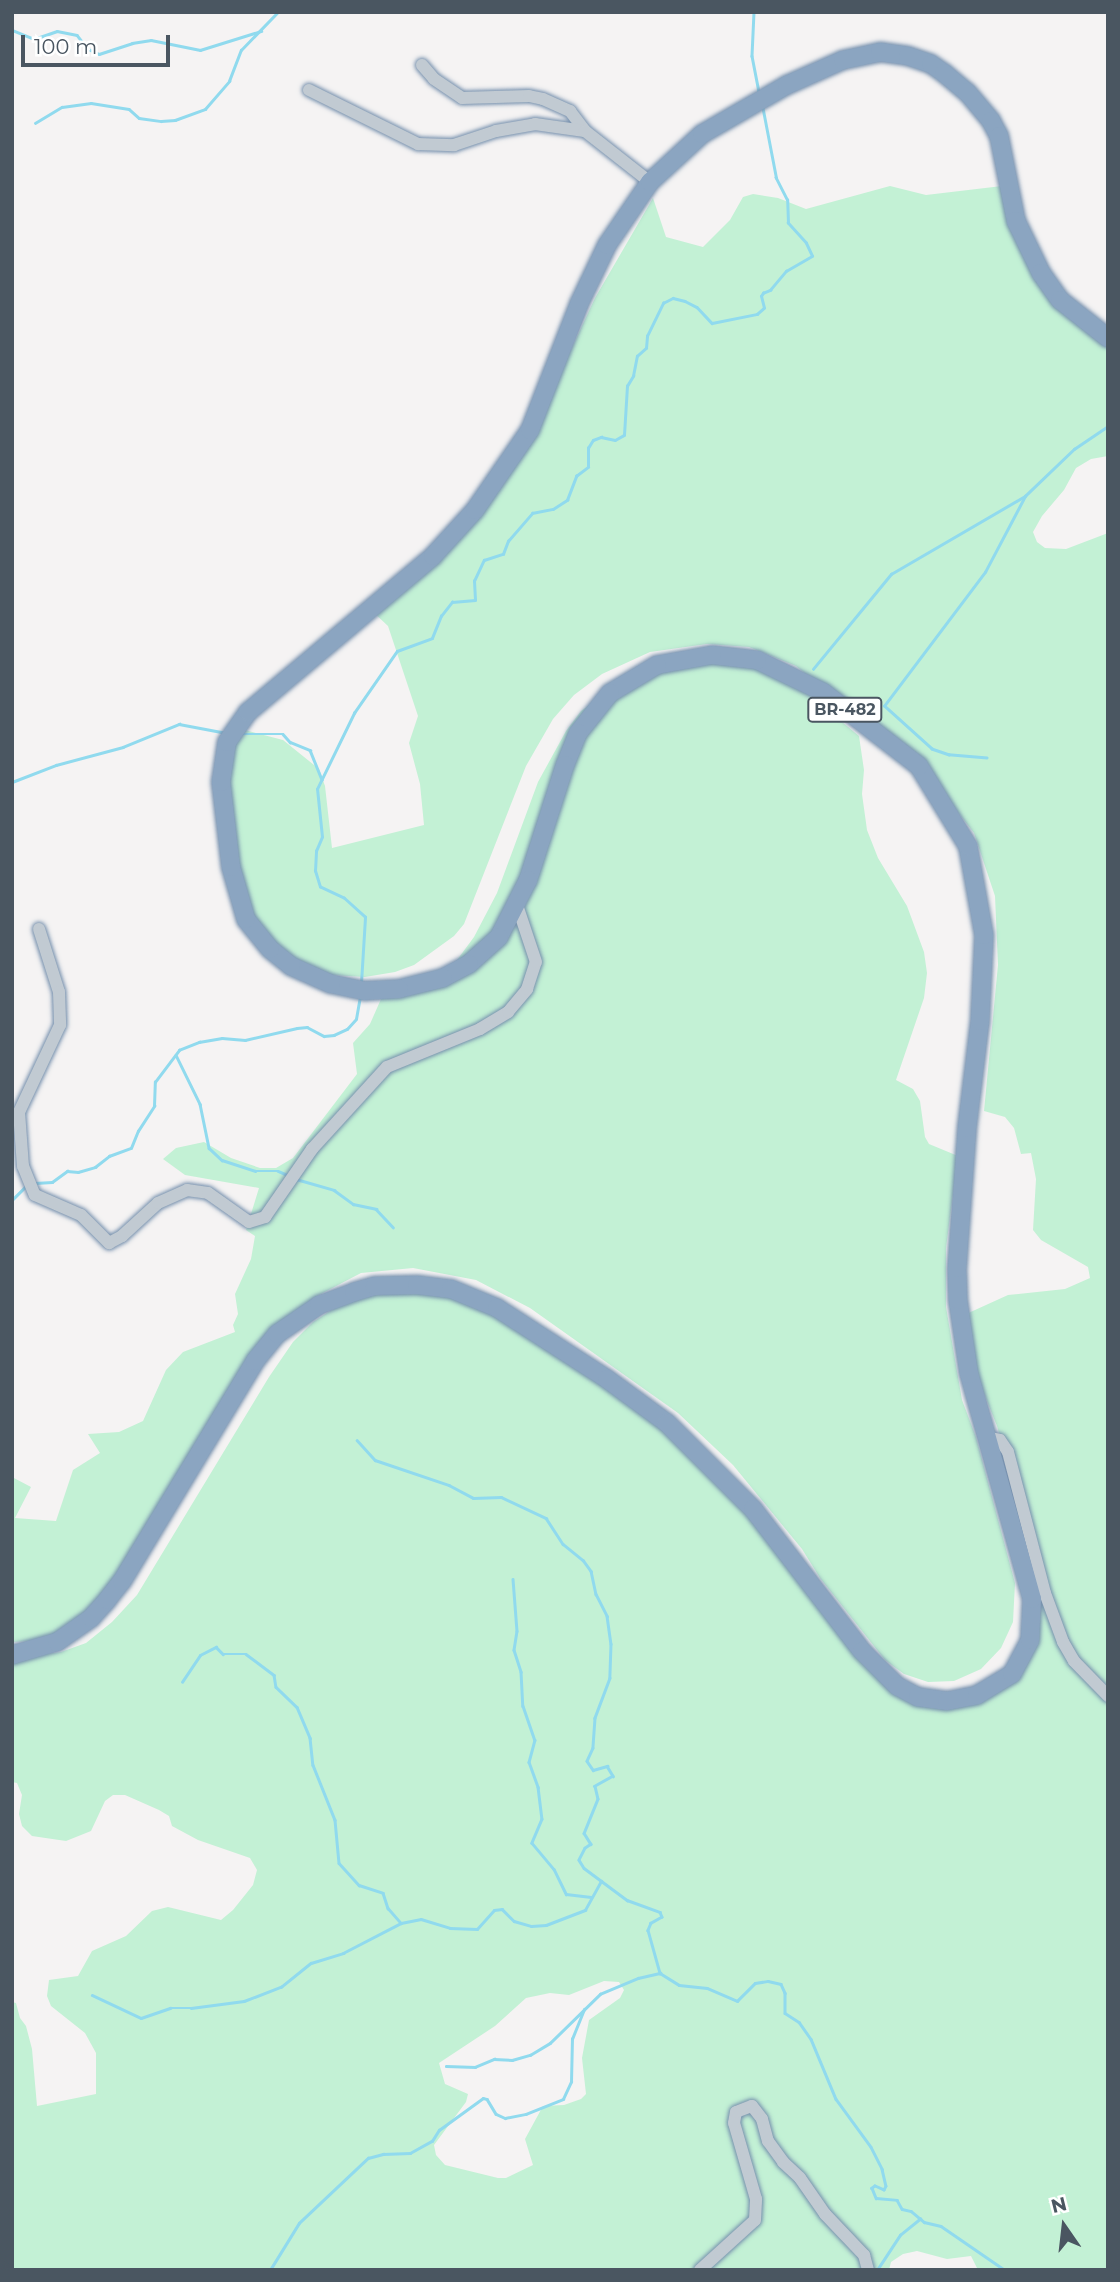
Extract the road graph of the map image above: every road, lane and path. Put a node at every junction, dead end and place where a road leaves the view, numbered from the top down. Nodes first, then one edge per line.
1 (422, 65) dead end
2 (309, 90) dead end
3 (585, 131) junction
4 (650, 182) junction
5 (1108, 338) edge
6 (517, 905) junction
7 (39, 929) dead end
8 (986, 1437) junction
9 (12, 1655) edge
10 (1108, 1696) edge
11 (700, 2270) edge
12 (868, 2270) edge

1 - 3 street
2 - 3 street
3 - 4 street
4 - 5 highway, BR-482
4 - 6 highway, BR-482
6 - 7 street
6 - 8 highway, BR-482
8 - 9 highway, BR-482
8 - 10 street
11 - 12 street

